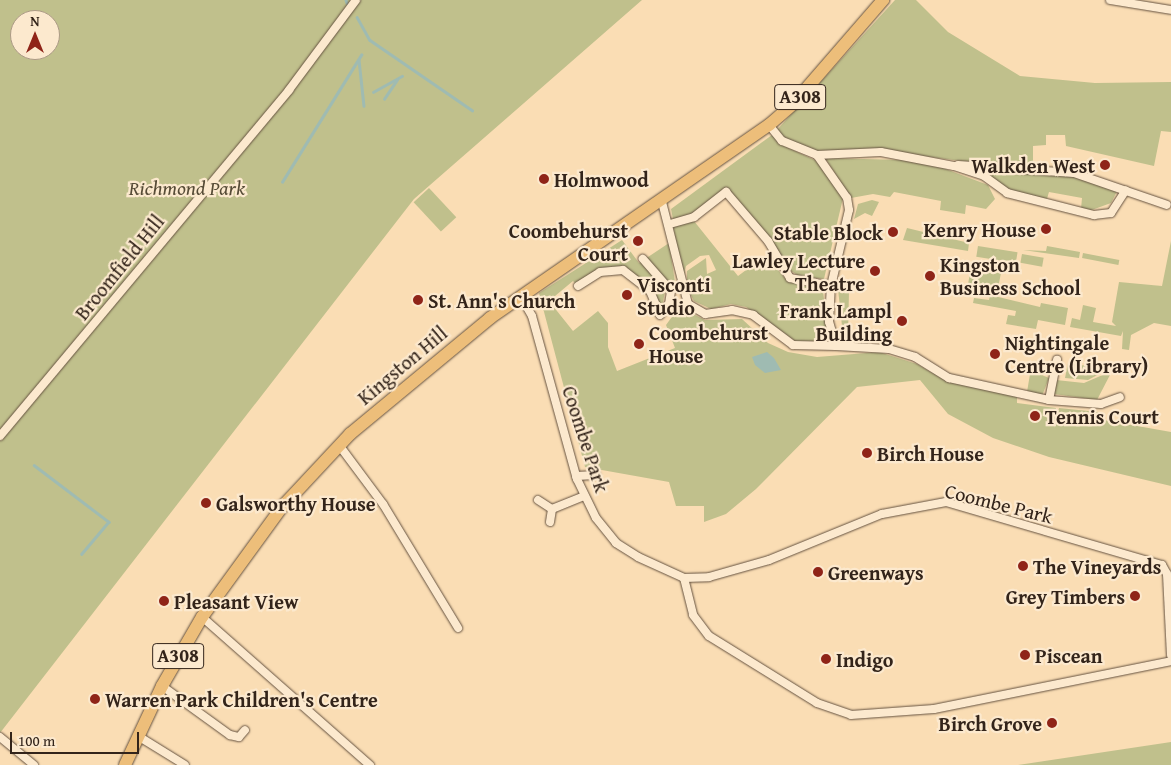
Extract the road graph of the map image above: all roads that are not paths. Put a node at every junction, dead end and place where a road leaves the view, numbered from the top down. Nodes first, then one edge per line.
1 (356, 0) edge
2 (883, 0) edge
3 (1110, 0) edge
4 (1171, 10) edge
5 (769, 125) junction
6 (817, 155) junction
7 (954, 166) junction
8 (1126, 190) junction
9 (662, 202) junction
10 (1168, 205) dead end
11 (670, 224) junction
12 (643, 259) dead end
13 (578, 286) dead end
14 (681, 286) junction
15 (831, 286) junction
16 (671, 290) junction
17 (521, 297) junction
18 (836, 346) junction
19 (1056, 360) dead end
20 (1120, 397) dead end
21 (1049, 400) junction
22 (0, 436) edge
23 (339, 445) junction
24 (596, 475) dead end
25 (576, 476) junction
26 (585, 496) junction
27 (538, 500) dead end
28 (552, 509) junction
29 (550, 522) dead end
30 (684, 578) junction
31 (202, 617) junction
32 (458, 628) dead end
33 (1171, 655) edge
34 (1171, 662) edge
35 (162, 686) junction
36 (245, 730) dead end
37 (138, 736) junction
38 (0, 737) edge
39 (34, 765) edge
40 (125, 765) edge
41 (185, 765) edge
42 (370, 765) edge

1 - 22 street, Broomfield Hill
2 - 5 main road, Kingston Hill / A308
3 - 4 street
5 - 6 street
5 - 9 main road, Kingston Hill / A308
6 - 7 street
6 - 15 street
7 - 8 street
7 - 8 street
8 - 10 street
9 - 11 street
9 - 17 main road, Kingston Hill / A308
11 - 14 street
11 - 15 street
12 - 16 street
13 - 16 street
14 - 16 street
14 - 18 street
15 - 18 street
17 - 23 main road, Kingston Hill / A308
17 - 25 street, Coombe Park
18 - 21 street
19 - 21 street
20 - 21 street
23 - 31 main road, Kingston Hill / A308
23 - 32 street
24 - 25 street
25 - 26 street, Coombe Park
26 - 28 street
26 - 30 street, Coombe Park
27 - 28 street
28 - 29 street
30 - 33 street, Coombe Park
30 - 34 street
31 - 35 main road, Kingston Hill / A308
31 - 42 street
35 - 36 street
35 - 37 main road, Kingston Hill / A308
37 - 40 main road, Kingston Hill / A308
37 - 41 street
38 - 39 street

